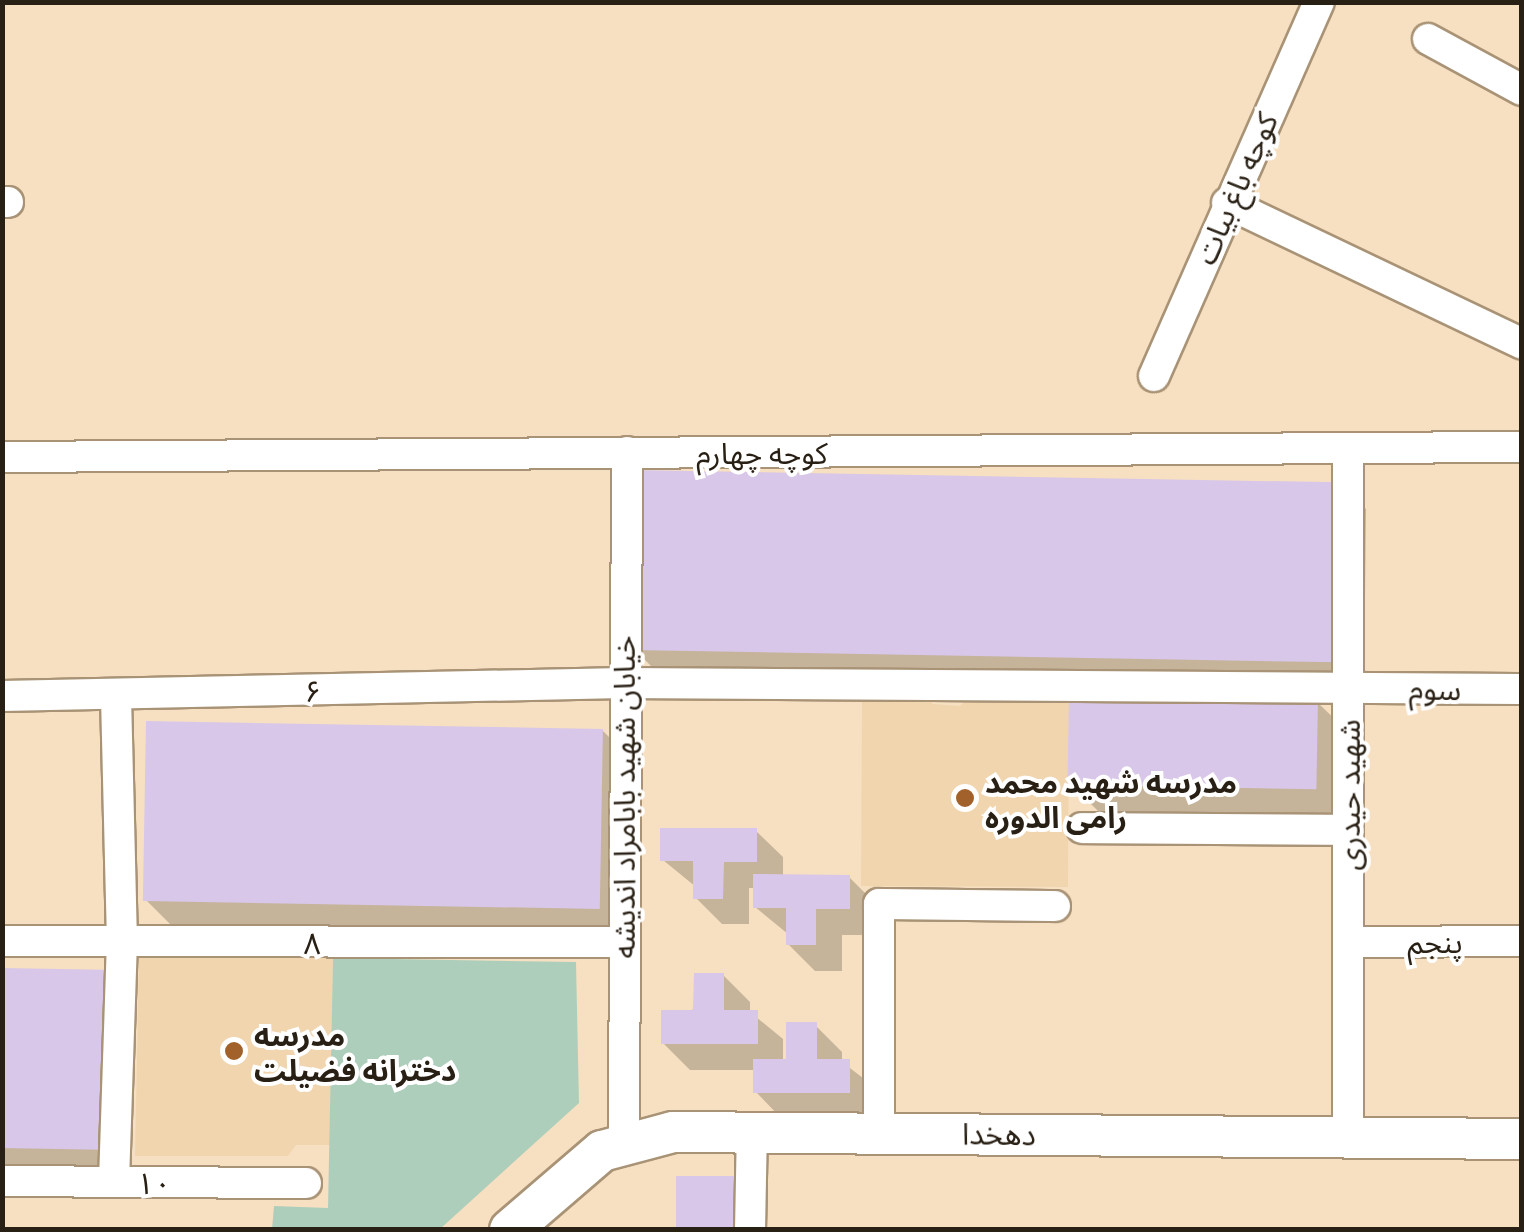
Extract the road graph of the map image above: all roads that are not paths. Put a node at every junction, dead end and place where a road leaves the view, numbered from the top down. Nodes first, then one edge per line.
1 (1319, 2) edge
2 (1428, 38) dead end
3 (1522, 90) edge
4 (1227, 203) junction
5 (1522, 344) edge
6 (1154, 376) dead end
7 (1522, 447) edge
8 (627, 452) junction
9 (1348, 452) junction
10 (2, 456) edge
11 (623, 684) junction
12 (1348, 686) junction
13 (1522, 689) edge
14 (116, 694) junction
15 (2, 696) edge
16 (1082, 828) dead end
17 (1348, 830) junction
18 (1056, 906) dead end
19 (2, 941) edge
20 (1522, 941) edge
21 (122, 942) junction
22 (622, 942) junction
23 (1348, 942) junction
24 (752, 1129) junction
25 (879, 1131) junction
26 (1348, 1138) junction
27 (1522, 1139) edge
28 (624, 1142) junction
29 (2, 1180) edge
30 (114, 1181) junction
31 (306, 1183) dead end
32 (510, 1230) edge
33 (750, 1230) edge

1 - 4 street, کوچه باغ بیات
2 - 3 street
4 - 5 street
4 - 6 street, کوچه باغ بیات
7 - 9 street, کوچه چهارم
8 - 9 street, کوچه چهارم
8 - 10 street, کوچه چهارم
8 - 11 street, خیابان شهید بابامراد اندیشه
9 - 12 street, شهید حیدری
11 - 12 street, ۶
11 - 14 street, ۶
11 - 22 street, خیابان شهید بابامراد اندیشه
12 - 13 street, سوم
12 - 17 street, شهید حیدری
14 - 15 street, ۶
14 - 21 street
16 - 17 street
17 - 23 street, شهید حیدری
18 - 25 street
19 - 21 street, ۸
20 - 23 street, پنجم
21 - 22 street, ۸
21 - 30 street
22 - 28 street, خیابان شهید بابامراد اندیشه
23 - 26 street, شهید حیدری
24 - 25 street, دهخدا
24 - 28 street, دهخدا
24 - 33 street
25 - 26 street, دهخدا
26 - 27 street, دهخدا
28 - 32 street, دهخدا
29 - 30 street, ۱۰
30 - 31 street, ۱۰

